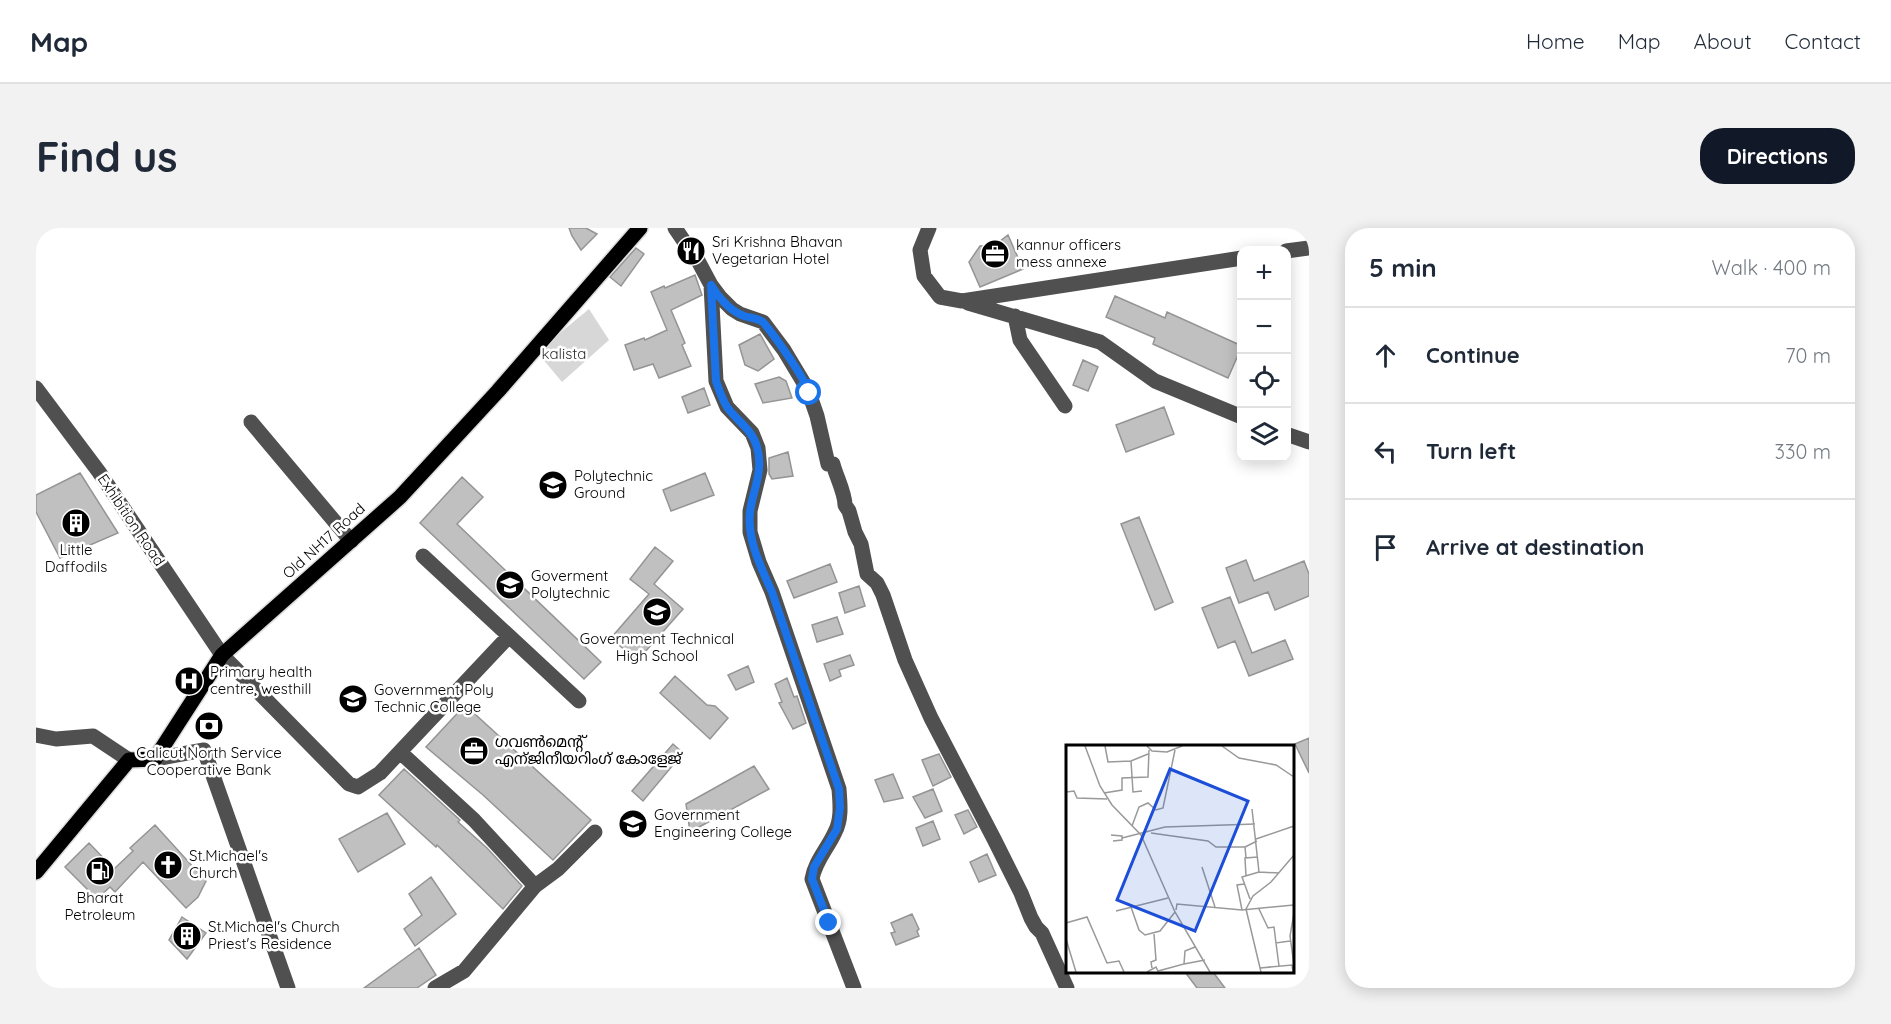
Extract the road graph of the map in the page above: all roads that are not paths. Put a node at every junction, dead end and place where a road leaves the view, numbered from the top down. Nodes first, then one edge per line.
1 (640, 228) edge
2 (675, 228) edge
3 (929, 228) edge
4 (1309, 248) edge
5 (1291, 250) edge
6 (1237, 259) edge
7 (711, 285) junction
8 (962, 301) junction
9 (1015, 316) junction
10 (36, 388) edge
11 (1065, 406) dead end
12 (1237, 415) edge
13 (251, 423) dead end
14 (1291, 435) edge
15 (1309, 442) edge
16 (351, 540) junction
17 (423, 556) dead end
18 (509, 636) junction
19 (222, 655) junction
20 (579, 701) dead end
21 (36, 735) edge
22 (400, 752) junction
23 (155, 759) junction
24 (129, 760) junction
25 (595, 832) dead end
26 (36, 872) edge
27 (535, 886) junction
28 (288, 988) edge
29 (435, 988) edge
30 (854, 988) edge
31 (1067, 988) edge

1 - 16 main road, Old NH17 Road
2 - 7 street
3 - 8 street
4 - 5 street
6 - 8 street
7 - 30 street
7 - 31 street
8 - 9 street
9 - 11 street
9 - 12 street
10 - 19 street, Exhibition Road
13 - 16 street
14 - 15 street
16 - 19 main road, Old NH17 Road
17 - 18 street
18 - 20 street
18 - 22 street
19 - 22 street, Exhibition Road
19 - 23 main road, Old NH17 Road
21 - 24 street
22 - 27 street
23 - 24 main road
23 - 28 street
24 - 26 main road
25 - 27 street
27 - 29 street

